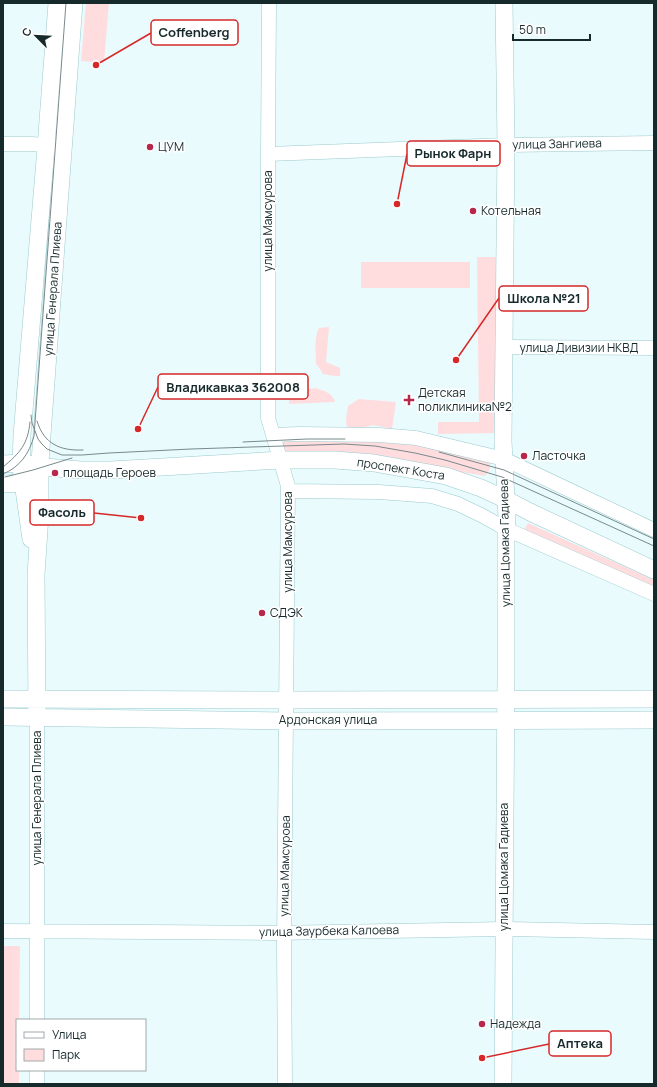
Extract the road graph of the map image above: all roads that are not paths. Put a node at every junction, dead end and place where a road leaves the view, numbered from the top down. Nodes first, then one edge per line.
1 (57, 3) edge
2 (74, 3) edge
3 (269, 3) edge
4 (504, 3) edge
5 (654, 142) edge
6 (3, 144) edge
7 (46, 145) junction
8 (506, 145) junction
9 (63, 147) junction
10 (268, 154) junction
11 (505, 347) junction
12 (654, 348) edge
13 (22, 435) junction
14 (273, 435) junction
15 (3, 459) edge
16 (280, 460) junction
17 (504, 460) junction
18 (21, 463) junction
19 (3, 464) edge
20 (40, 472) junction
21 (23, 483) junction
22 (3, 484) edge
23 (288, 491) junction
24 (507, 500) junction
25 (506, 529) junction
26 (654, 530) edge
27 (654, 570) edge
28 (36, 575) junction
29 (654, 594) edge
30 (3, 699) edge
31 (37, 699) junction
32 (654, 699) edge
33 (286, 700) junction
34 (505, 700) junction
35 (37, 716) junction
36 (3, 717) edge
37 (505, 720) junction
38 (654, 720) edge
39 (286, 721) junction
40 (504, 929) junction
41 (3, 931) edge
42 (38, 931) junction
43 (284, 932) junction
44 (654, 932) edge
45 (37, 1019) edge
46 (37, 1071) edge
47 (37, 1084) edge
48 (285, 1084) edge
49 (503, 1084) edge

1 - 7 main road, улица Генерала Плиева
2 - 9 main road, улица Генерала Плиева
3 - 10 street, улица Мамсурова
4 - 8 main road, улица Цомака Гадиева
5 - 8 street, улица Зангиева
6 - 7 street
7 - 9 street
7 - 13 main road, улица Генерала Плиева
8 - 10 street, улица Зангиева
8 - 11 main road, улица Цомака Гадиева
9 - 20 main road, улица Генерала Плиева
10 - 14 street, улица Мамсурова
11 - 12 street, улица Дивизии НКВД
11 - 17 main road, улица Цомака Гадиева
13 - 15 main road
13 - 18 main road, улица Генерала Плиева
14 - 16 street, улица Мамсурова
14 - 17 street
16 - 20 main road, проспект Коста
16 - 23 street, улица Мамсурова
16 - 24 main road, проспект Коста
17 - 24 main road, улица Цомака Гадиева
17 - 26 street
18 - 19 main road, проспект Коста
18 - 20 main road, проспект Коста
18 - 21 main road, улица Генерала Плиева
20 - 21 main road, проспект Коста
20 - 28 main road, улица Генерала Плиева
21 - 22 main road, проспект Коста
21 - 28 main road, улица Генерала Плиева
23 - 25 street
23 - 33 street, улица Мамсурова
24 - 25 main road, улица Цомака Гадиева
24 - 27 main road, проспект Коста
25 - 29 street
25 - 34 main road, улица Цомака Гадиева
28 - 31 main road, улица Генерала Плиева
30 - 31 main road, Ардонская улица
31 - 33 main road, Ардонская улица
31 - 35 main road, улица Генерала Плиева
32 - 34 main road, Ардонская улица
33 - 34 main road, Ардонская улица
33 - 39 street, улица Мамсурова
34 - 37 main road, улица Цомака Гадиева
35 - 36 main road, Ардонская улица
35 - 39 main road, Ардонская улица
35 - 42 street, улица Генерала Плиева
37 - 38 main road, Ардонская улица
37 - 39 main road, Ардонская улица
37 - 40 main road, улица Цомака Гадиева
39 - 43 street, улица Мамсурова
40 - 43 street, улица Заурбека Калоева
40 - 44 street, улица Заурбека Калоева
40 - 49 main road, улица Цомака Гадиева
41 - 42 street, улица Заурбека Калоева
42 - 43 street, улица Заурбека Калоева
42 - 45 street, улица Генерала Плиева
43 - 48 street, улица Мамсурова
46 - 47 street

